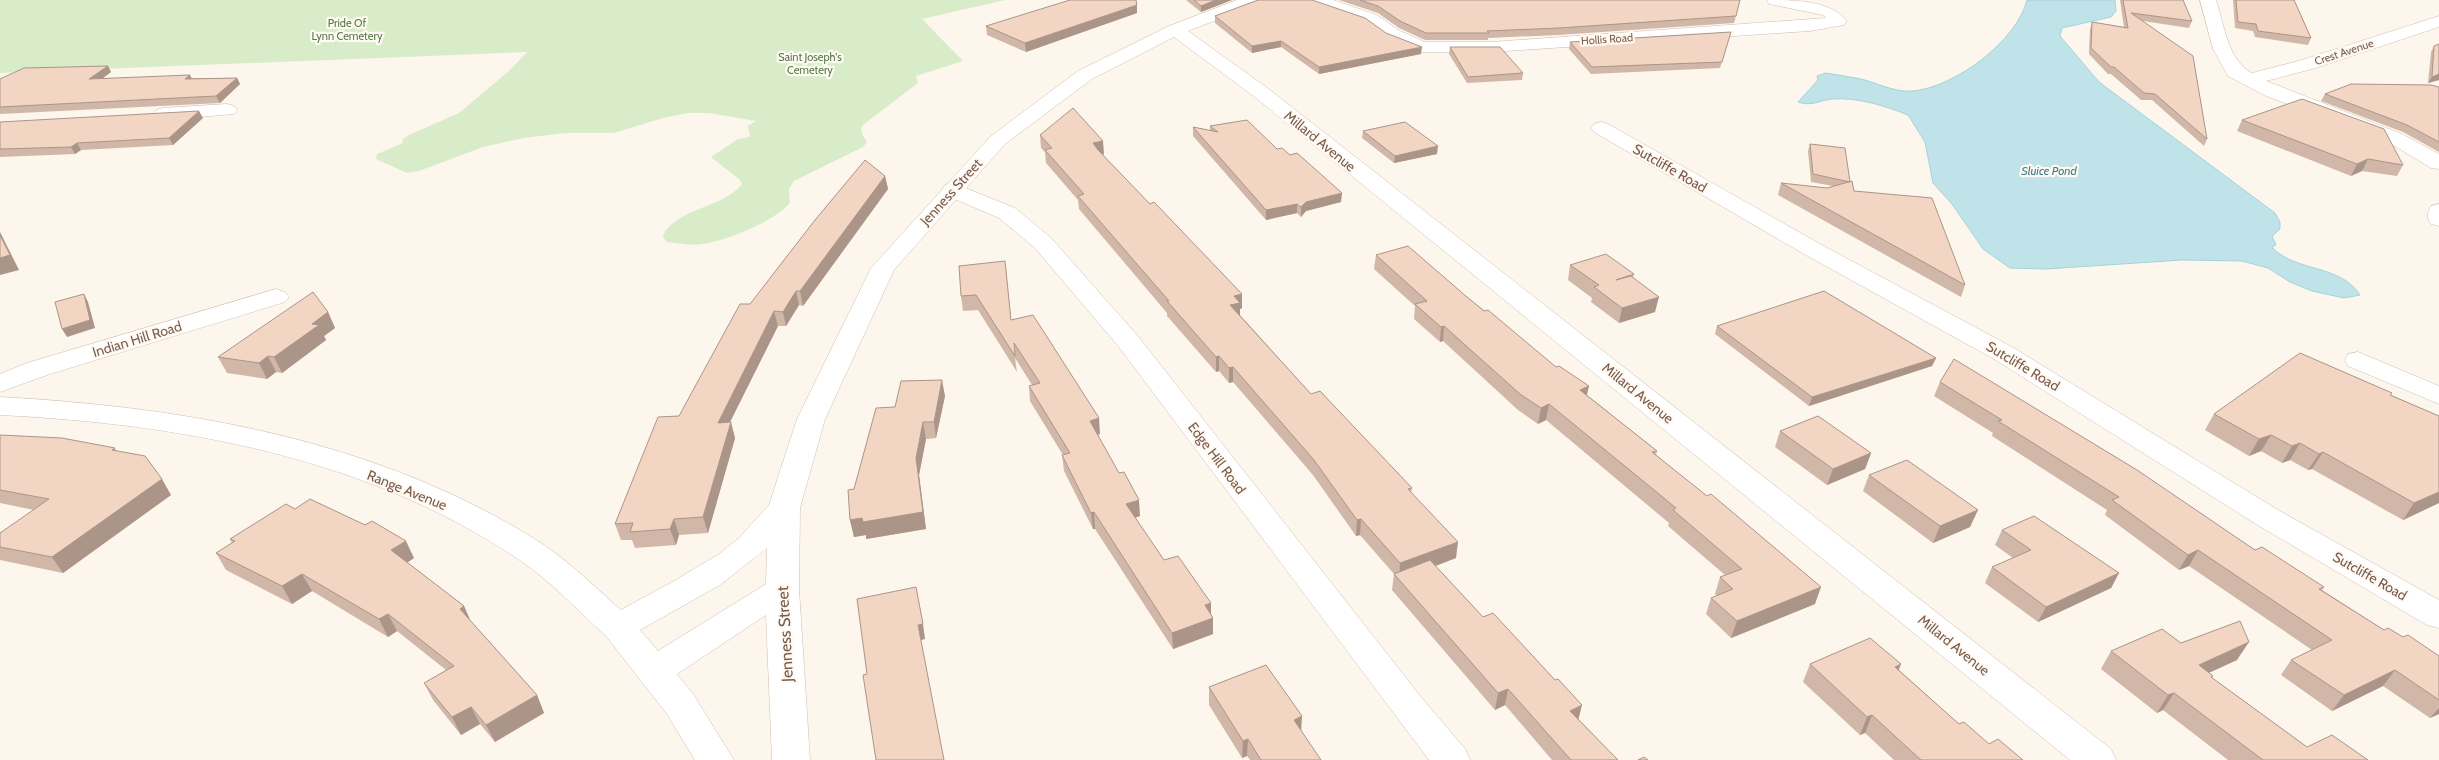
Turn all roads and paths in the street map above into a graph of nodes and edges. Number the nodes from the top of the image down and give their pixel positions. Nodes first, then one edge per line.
1 (1252, 0) edge
2 (1317, 0) edge
3 (1775, 0) edge
4 (2208, 0) edge
5 (2439, 21) edge
6 (1175, 30) junction
7 (2248, 80) junction
8 (227, 110) dead end
9 (141, 115) edge
10 (1600, 128) dead end
11 (2439, 163) edge
12 (953, 190) junction
13 (2439, 211) edge
14 (2439, 219) edge
15 (276, 297) dead end
16 (2358, 360) dead end
17 (0, 384) edge
18 (2439, 396) edge
19 (0, 406) edge
20 (784, 508) junction
21 (782, 589) junction
22 (2439, 616) edge
23 (618, 627) junction
24 (654, 671) junction
25 (715, 760) edge
26 (791, 760) edge
27 (1451, 760) edge
28 (2097, 760) edge

1 - 6 street, Jenness Street
2 - 3 street, Hollis Road
4 - 7 street
5 - 7 street, Crest Avenue
6 - 12 street, Jenness Street
6 - 28 street, Millard Avenue
7 - 11 street
8 - 9 street
10 - 22 street, Sutcliffe Road
12 - 20 street, Jenness Street
12 - 27 street, Edge Hill Road
13 - 14 street
15 - 17 street, Indian Hill Road
16 - 18 street
19 - 23 street, Range Avenue
20 - 21 street, Jenness Street
20 - 23 street, Jenness Street
21 - 24 street
21 - 26 street, Jenness Street
23 - 24 street, Range Avenue
24 - 25 street, Range Avenue

